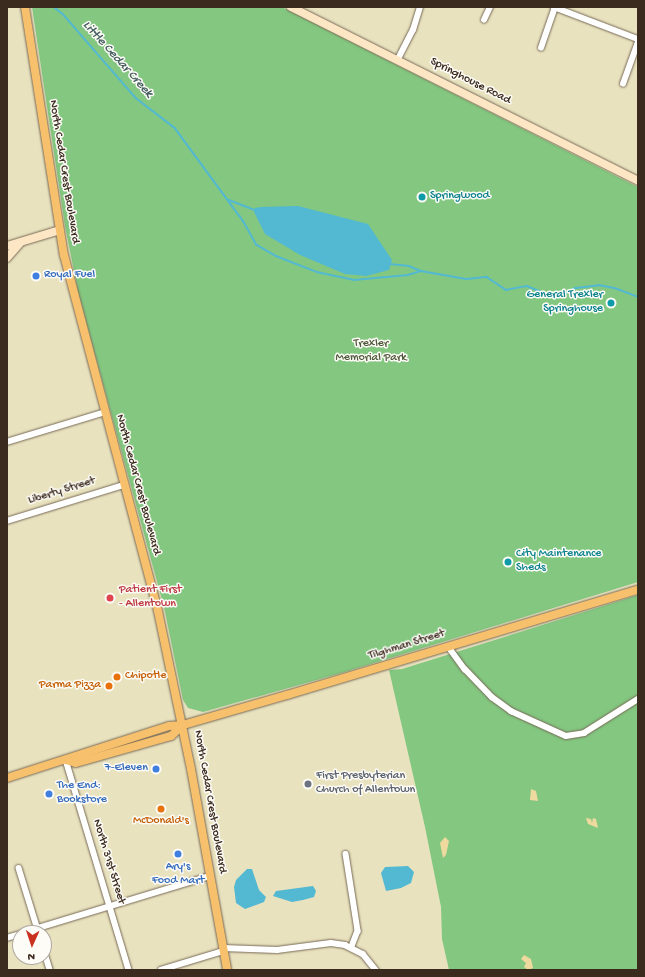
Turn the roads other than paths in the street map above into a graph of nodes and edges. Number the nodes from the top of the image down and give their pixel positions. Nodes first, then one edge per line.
1 (25, 7) edge
2 (291, 7) edge
3 (420, 7) edge
4 (490, 7) edge
5 (555, 7) edge
6 (484, 20) dead end
7 (638, 39) edge
8 (638, 42) edge
9 (541, 48) dead end
10 (398, 59) junction
11 (623, 84) dead end
12 (638, 181) edge
13 (60, 230) junction
14 (22, 241) junction
15 (7, 246) edge
16 (7, 257) edge
17 (104, 412) junction
18 (7, 442) edge
19 (124, 485) junction
20 (7, 521) edge
21 (638, 590) edge
22 (448, 646) junction
23 (638, 699) edge
24 (183, 725) junction
25 (66, 760) junction
26 (7, 778) edge
27 (346, 854) dead end
28 (19, 868) dead end
29 (210, 876) junction
30 (110, 907) junction
31 (36, 925) edge
32 (52, 926) edge
33 (352, 948) junction
34 (223, 949) junction
35 (129, 970) edge
36 (161, 970) edge
37 (227, 970) edge
38 (376, 970) edge

1 - 13 main road, North Cedar Crest Boulevard
2 - 10 street, Springhouse Road
3 - 10 street
4 - 6 street
5 - 7 street
5 - 9 street
8 - 11 street
10 - 12 street, Springhouse Road
13 - 14 street
13 - 17 main road, North Cedar Crest Boulevard
14 - 15 street
14 - 16 street
17 - 18 street
17 - 19 main road, North Cedar Crest Boulevard
19 - 20 street, Liberty Street
19 - 24 main road, North Cedar Crest Boulevard
21 - 22 main road, Tilghman Street
22 - 23 street
22 - 24 main road, Tilghman Street
24 - 25 main road, Tilghman Street
24 - 29 main road, North Cedar Crest Boulevard
25 - 26 main road, Tilghman Street
25 - 30 street, North 31st Street
27 - 33 street
28 - 31 street
29 - 30 street
29 - 34 main road, North Cedar Crest Boulevard
30 - 32 street
30 - 35 street, North 31st Street
33 - 34 street
33 - 38 street
34 - 36 street
34 - 37 main road, North Cedar Crest Boulevard

